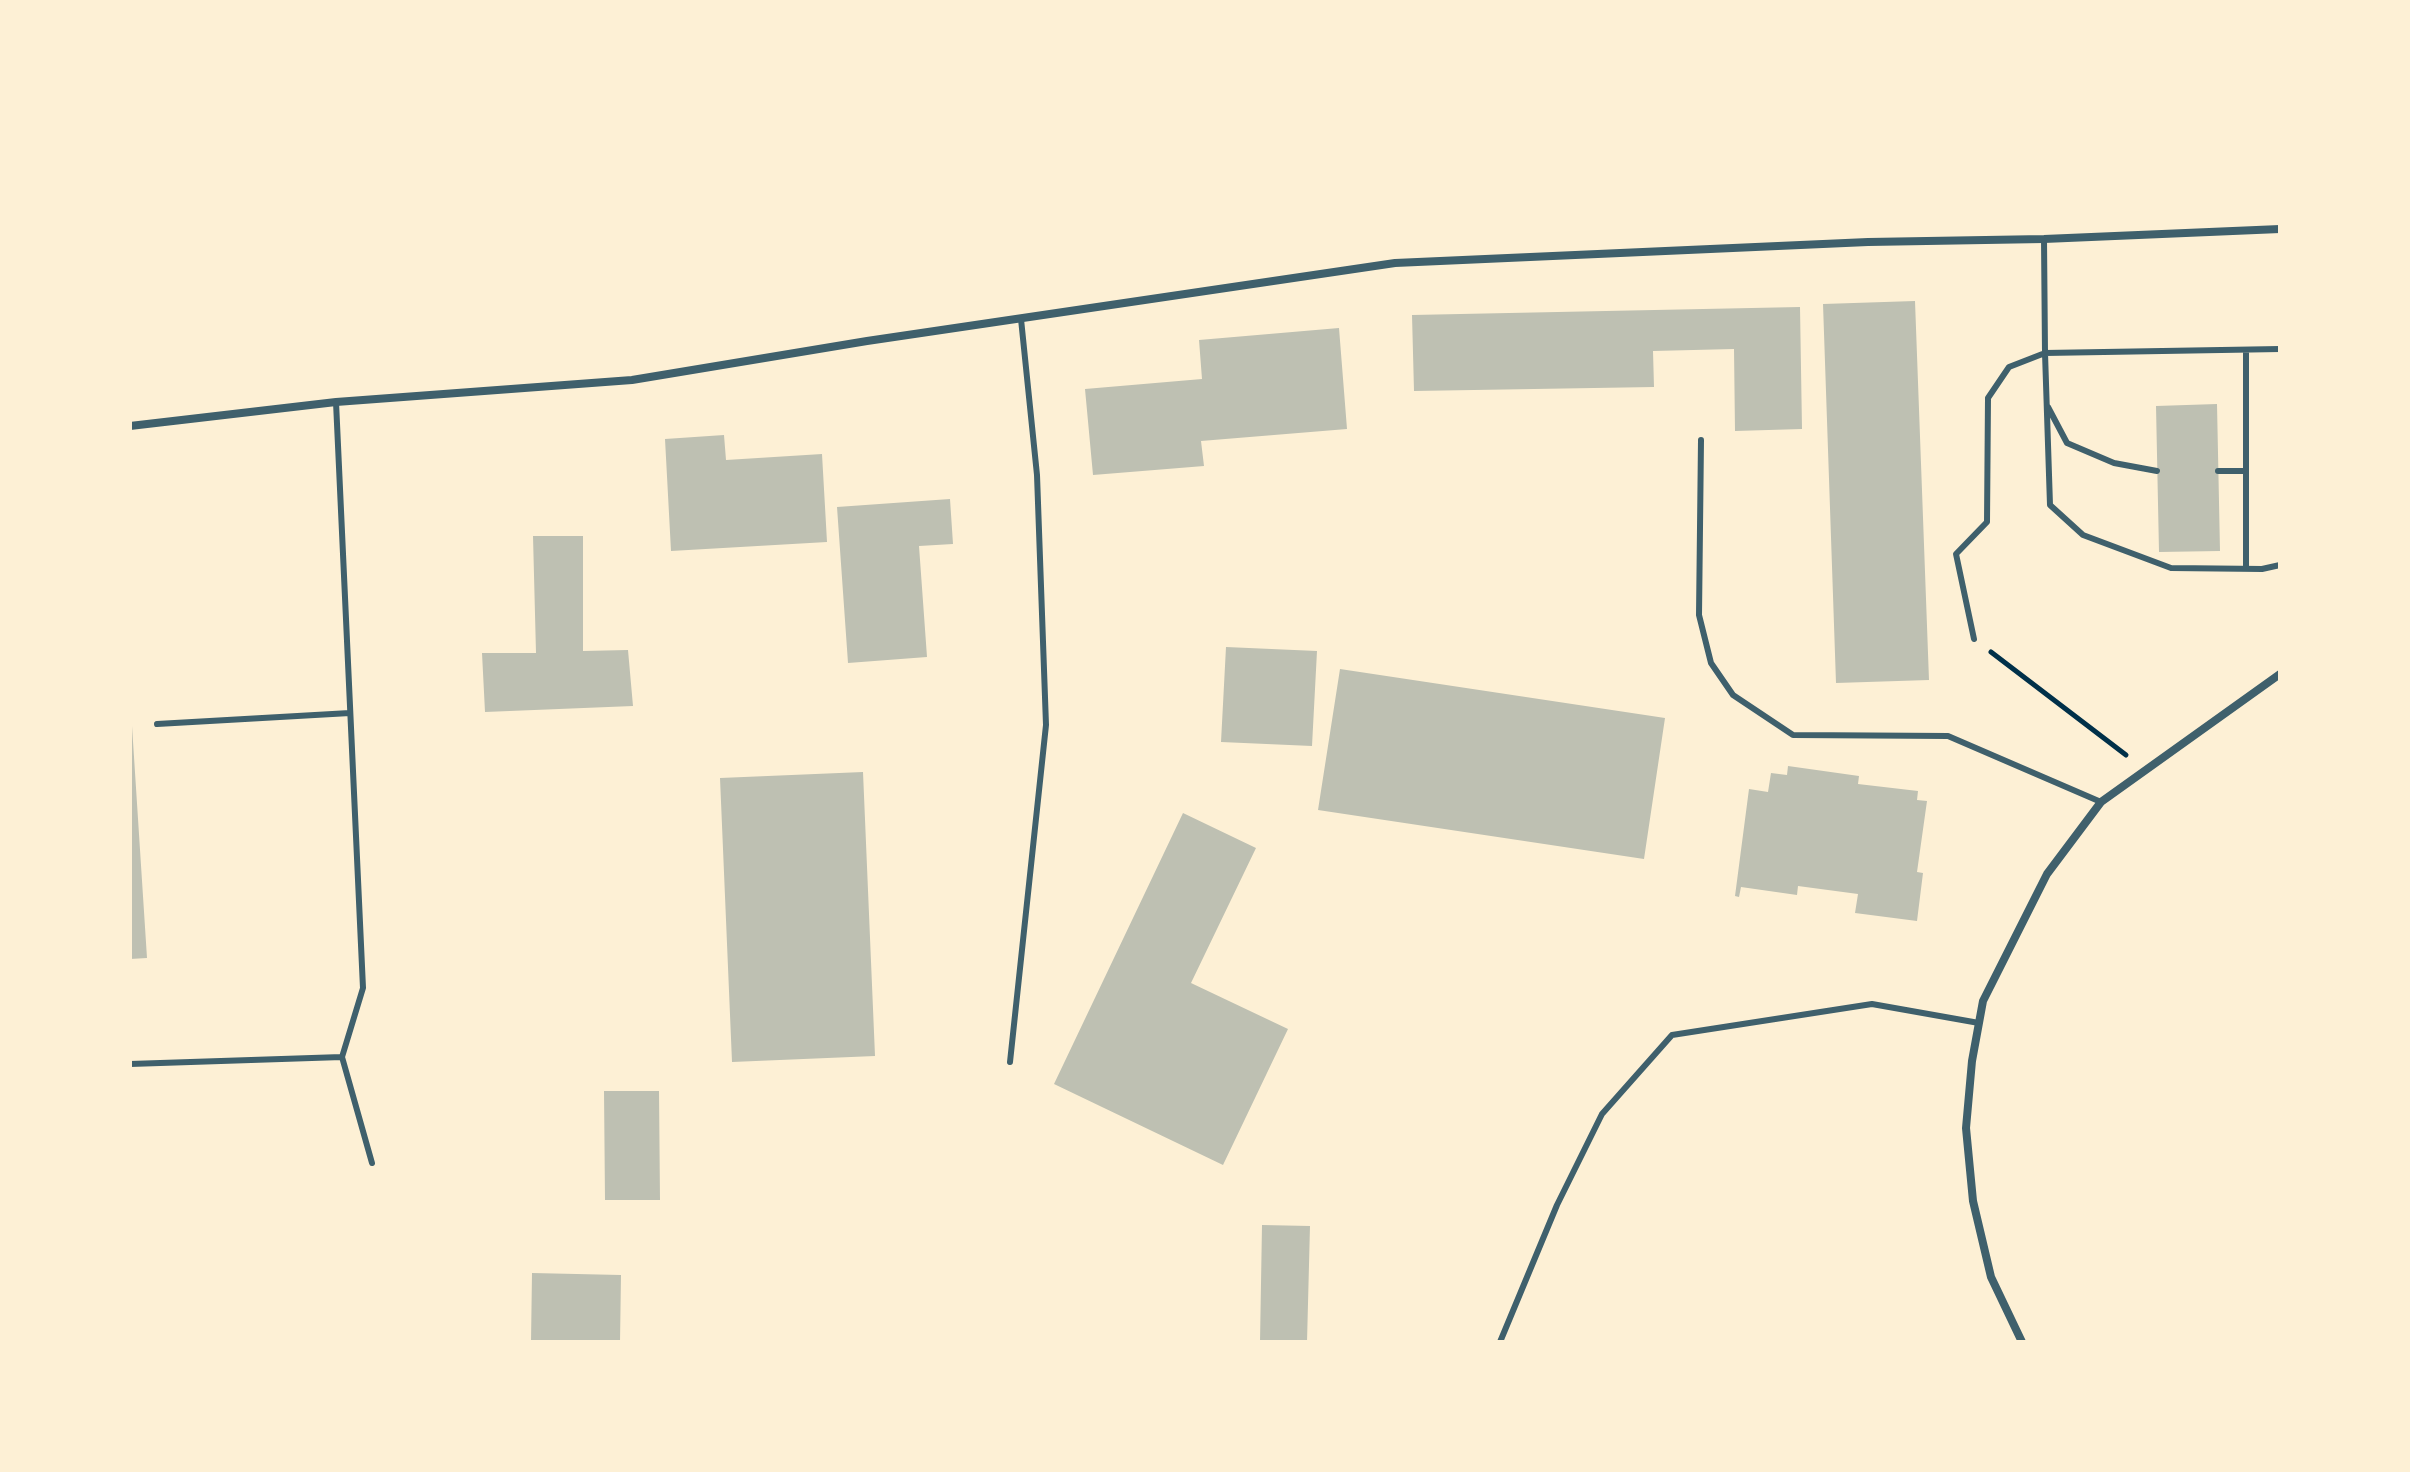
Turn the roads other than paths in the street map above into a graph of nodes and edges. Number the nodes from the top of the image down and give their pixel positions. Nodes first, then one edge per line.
1 (2280, 229) edge
2 (2044, 239) junction
3 (1021, 319) junction
4 (2280, 349) edge
5 (2246, 350) junction
6 (2045, 353) junction
7 (336, 402) junction
8 (2046, 404) junction
9 (130, 426) edge
10 (1701, 440) dead end
11 (2157, 471) dead end
12 (2218, 471) dead end
13 (2246, 471) junction
14 (2280, 565) edge
15 (2246, 569) junction
16 (1974, 639) road end
17 (2280, 674) edge
18 (350, 713) junction
19 (157, 724) dead end
20 (2101, 802) junction
21 (1979, 1023) junction
22 (342, 1057) junction
23 (1010, 1062) dead end
24 (130, 1064) edge
25 (372, 1163) dead end
26 (1500, 1342) edge
27 (2022, 1342) edge

1 - 2 street
2 - 3 street
2 - 6 lane
3 - 7 street
3 - 23 lane
4 - 5 lane
5 - 6 lane
5 - 13 lane
6 - 8 lane
6 - 16 lane
7 - 9 street
7 - 18 lane
8 - 11 lane
8 - 15 lane
10 - 20 lane
12 - 13 lane
13 - 15 lane
14 - 15 lane
17 - 20 street
18 - 19 lane
18 - 22 lane
20 - 21 street
21 - 26 lane
21 - 27 street
22 - 24 lane
22 - 25 lane

